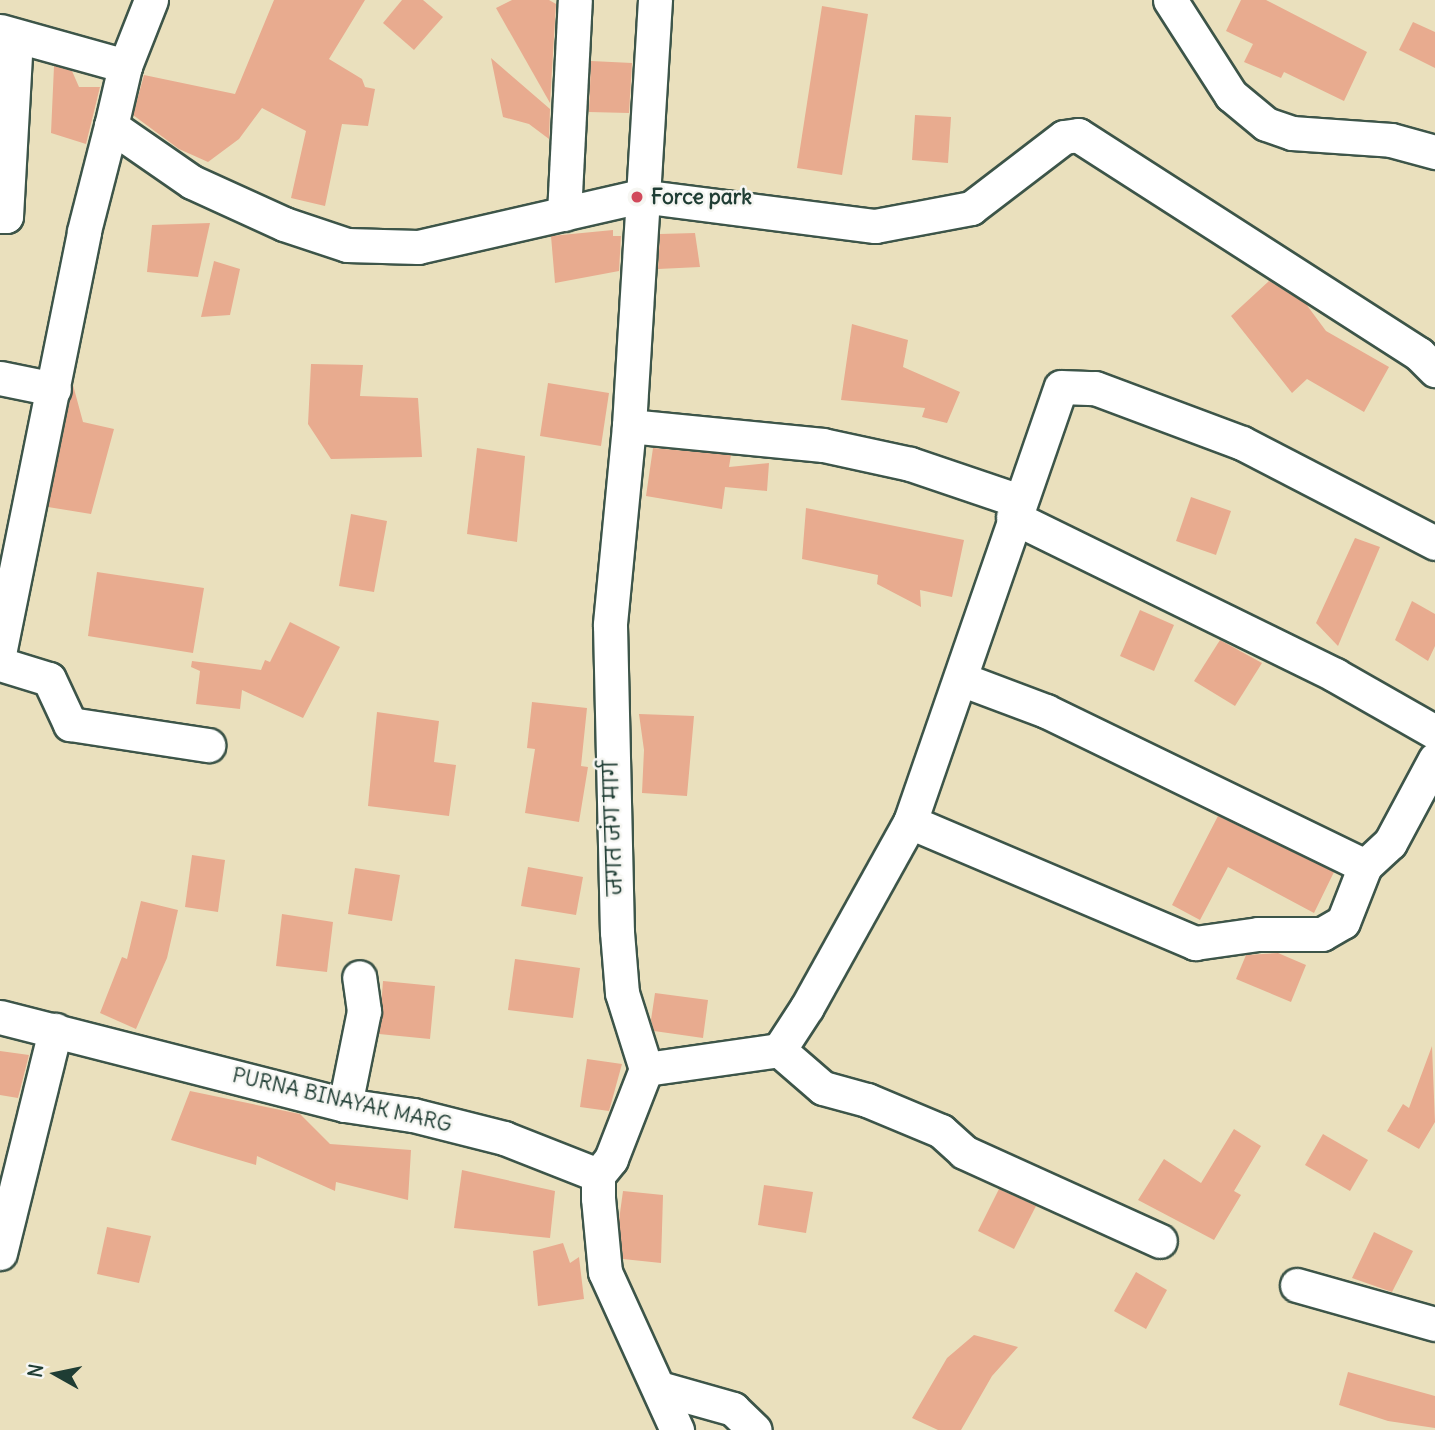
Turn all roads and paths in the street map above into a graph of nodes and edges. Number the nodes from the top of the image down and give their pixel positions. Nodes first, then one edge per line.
1 (151, 0) edge
2 (575, 0) edge
3 (654, 0) edge
4 (1170, 0) edge
5 (8, 34) edge
6 (125, 66) junction
7 (111, 127) junction
8 (1435, 152) edge
9 (640, 196) junction
10 (564, 214) junction
11 (0, 216) edge
12 (1435, 370) edge
13 (0, 378) edge
14 (54, 389) junction
15 (629, 426) junction
16 (1016, 509) junction
17 (1435, 543) edge
18 (0, 649) edge
19 (0, 664) edge
20 (961, 679) junction
21 (1435, 732) edge
22 (208, 745) dead end
23 (1435, 758) edge
24 (910, 822) junction
25 (1365, 866) junction
26 (359, 977) dead end
27 (0, 1017) edge
28 (55, 1030) junction
29 (779, 1050) junction
30 (646, 1069) junction
31 (345, 1105) junction
32 (598, 1175) junction
33 (1160, 1241) dead end
34 (0, 1253) edge
35 (1297, 1285) dead end
36 (1435, 1324) edge
37 (659, 1388) junction
38 (677, 1430) edge
39 (755, 1430) edge

1 - 6 street
2 - 10 street
3 - 9 street, जगत जंग मार्ग
4 - 8 street
5 - 6 street
5 - 11 street
6 - 7 street
7 - 10 street
7 - 14 street
9 - 10 street
9 - 12 street
9 - 15 street, जगत जंग मार्ग
13 - 14 street
14 - 18 street
15 - 16 street
15 - 30 street, जगत जंग मार्ग
16 - 17 street
16 - 20 street
16 - 21 street
19 - 22 street
20 - 24 street
20 - 25 street
23 - 25 street
24 - 25 street
24 - 29 street
26 - 31 street
27 - 28 street, PURNA BINAYAK MARG
28 - 31 street, PURNA BINAYAK MARG
28 - 34 street
29 - 30 street
29 - 33 street
30 - 32 street
31 - 32 street, PURNA BINAYAK MARG
32 - 37 street
35 - 36 street
37 - 38 street
37 - 39 street

